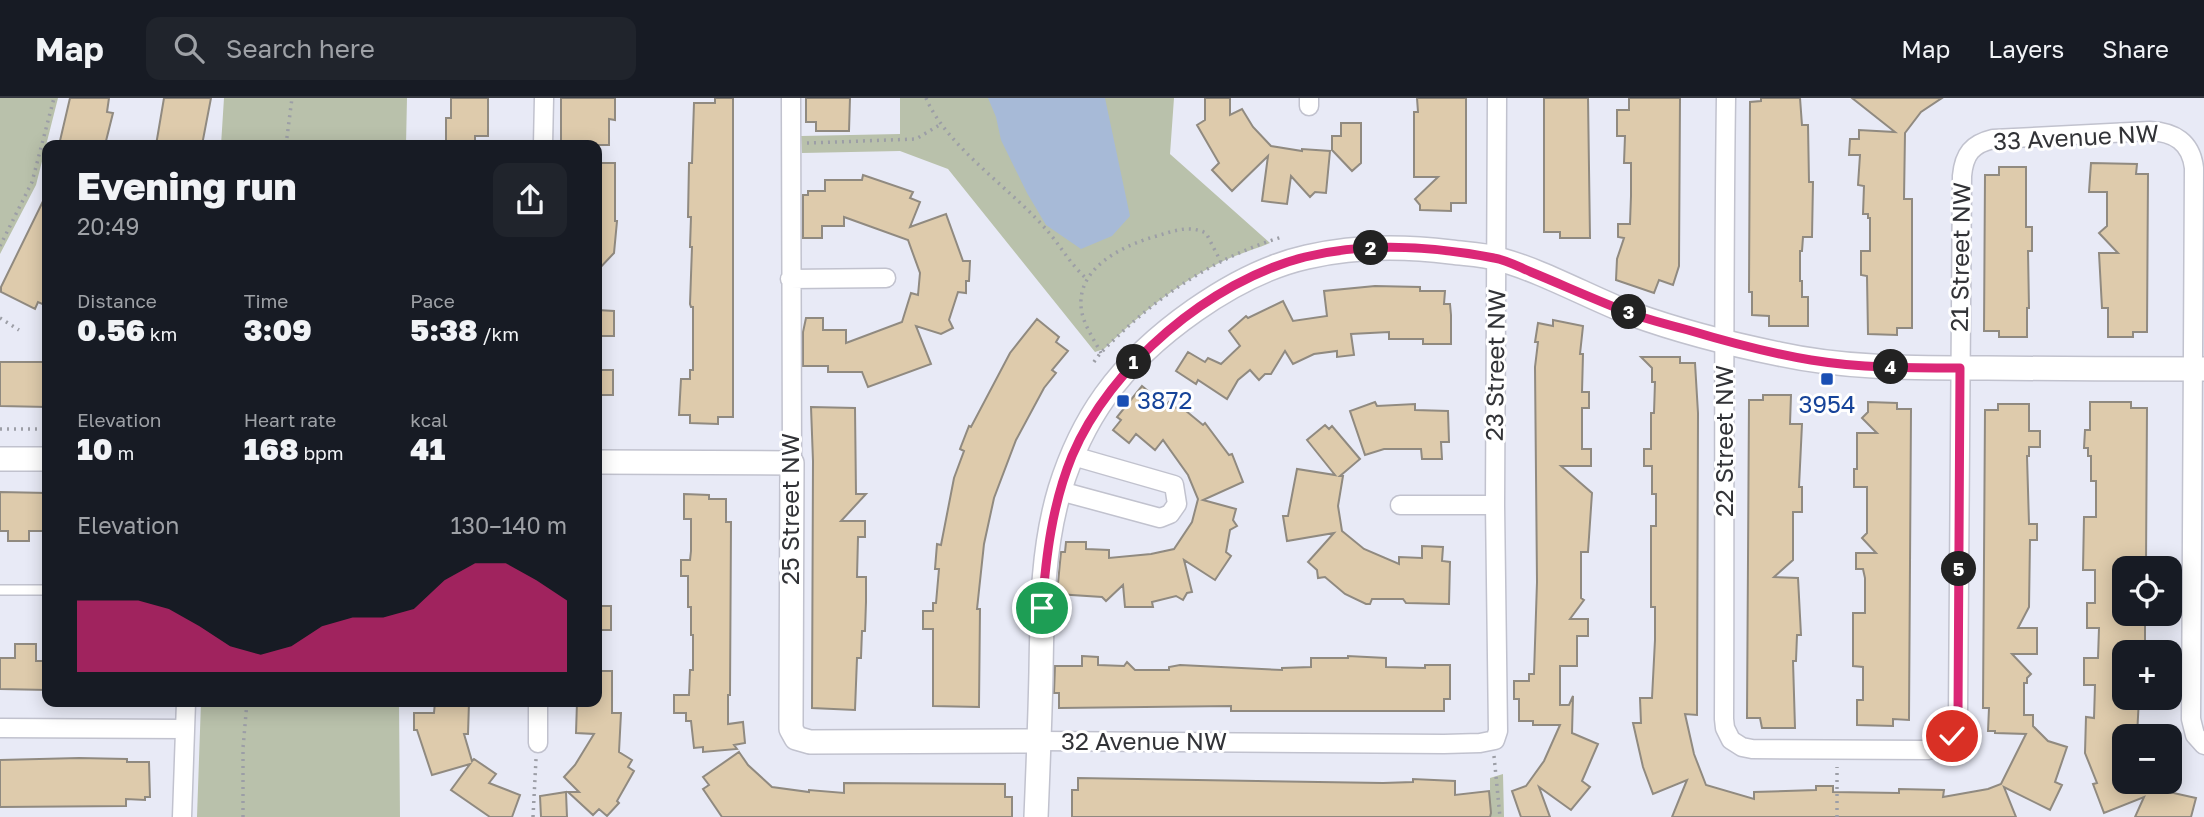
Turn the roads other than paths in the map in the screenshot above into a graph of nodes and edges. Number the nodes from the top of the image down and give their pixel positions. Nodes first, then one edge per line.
1 (544, 98) edge
2 (791, 98) edge
3 (1497, 98) edge
4 (1726, 98) edge
5 (543, 140) edge
6 (1969, 150) joint
7 (1497, 258) junction
8 (886, 278) dead end
9 (790, 279) junction
10 (1724, 341) junction
11 (1960, 368) junction
12 (2199, 369) edge
13 (1073, 456) junction
14 (0, 458) edge
15 (42, 459) edge
16 (602, 462) edge
17 (792, 463) junction
18 (1060, 491) junction
19 (1400, 505) dead end
20 (1495, 505) junction
21 (0, 590) edge
22 (42, 590) edge
23 (186, 707) edge
24 (538, 707) edge
25 (0, 728) edge
26 (185, 729) junction
27 (796, 738) joint
28 (1040, 741) junction
29 (1493, 741) joint
30 (538, 743) road end
31 (2202, 744) edge
32 (1837, 750) joint
33 (182, 817) edge
34 (1036, 817) edge

1 - 5 street
2 - 9 street, 25 Street NW
3 - 7 street, 23 Street NW
4 - 10 street, 22 Street NW
6 - 11 street, 21 Street NW
6 - 12 street, 33 Avenue NW
7 - 10 street
7 - 13 street
7 - 20 street, 23 Street NW
8 - 9 street
9 - 17 street, 25 Street NW
10 - 11 street
10 - 32 street, 22 Street NW
11 - 12 street
11 - 32 street, 21 Street NW
12 - 31 street
13 - 18 street
13 - 18 street
14 - 15 street
16 - 17 street
17 - 27 street, 25 Street NW
18 - 28 street
19 - 20 street
20 - 29 street, 23 Street NW
21 - 22 lane
23 - 26 street
24 - 30 street
25 - 26 street
26 - 33 street
27 - 28 street, 32 Avenue NW
28 - 29 street, 32 Avenue NW
28 - 34 street

